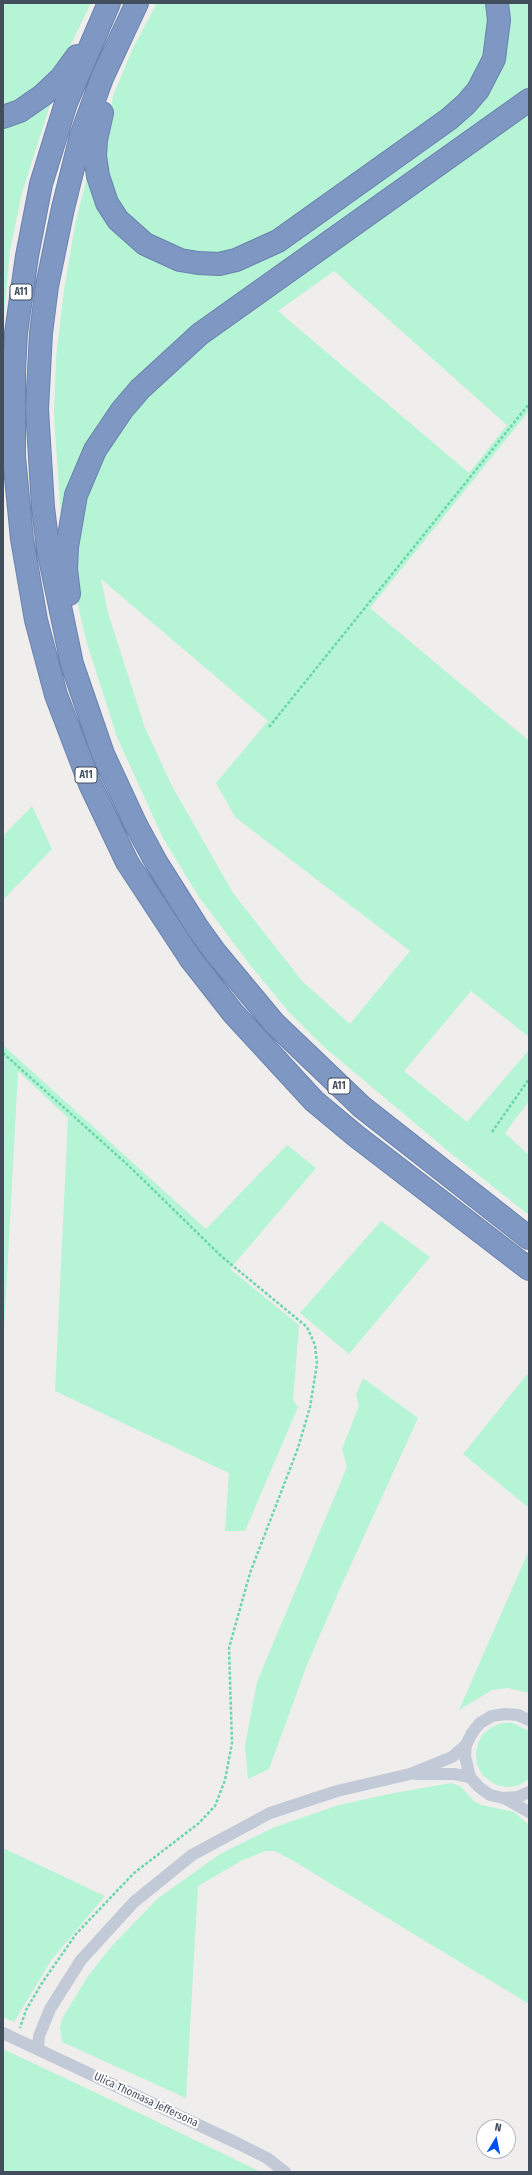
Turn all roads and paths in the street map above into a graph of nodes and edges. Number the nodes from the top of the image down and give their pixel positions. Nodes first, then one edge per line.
1 (137, 3) edge
2 (497, 3) edge
3 (105, 12) edge
4 (123, 32) junction
5 (529, 100) edge
6 (3, 117) edge
7 (529, 404) edge
8 (3, 470) edge
9 (27, 573) junction
10 (89, 716) junction
11 (269, 727) dead end
12 (3, 1053) edge
13 (529, 1078) edge
14 (492, 1132) dead end
15 (529, 1238) edge
16 (529, 1269) edge
17 (529, 1720) edge
18 (466, 1745) junction
19 (410, 1774) junction
20 (470, 1777) junction
21 (529, 1792) edge
22 (503, 1798) junction
23 (215, 1806) dead end
24 (529, 1812) edge
25 (3, 2033) edge
26 (38, 2050) junction
27 (285, 2172) edge

1 - 4 highway, A11
2 - 4 highway
3 - 6 highway
3 - 9 highway, A11
4 - 10 highway, A11
5 - 10 highway
7 - 11 path
8 - 9 highway
9 - 16 highway, A11
10 - 15 highway, A11
12 - 23 path
13 - 14 path
17 - 18 street
18 - 19 street
18 - 20 street
19 - 20 street
19 - 26 street
20 - 22 street
21 - 22 street
22 - 24 street
25 - 26 street, Ulica Thomasa Jeffersona
26 - 27 street, Ulica Thomasa Jeffersona

